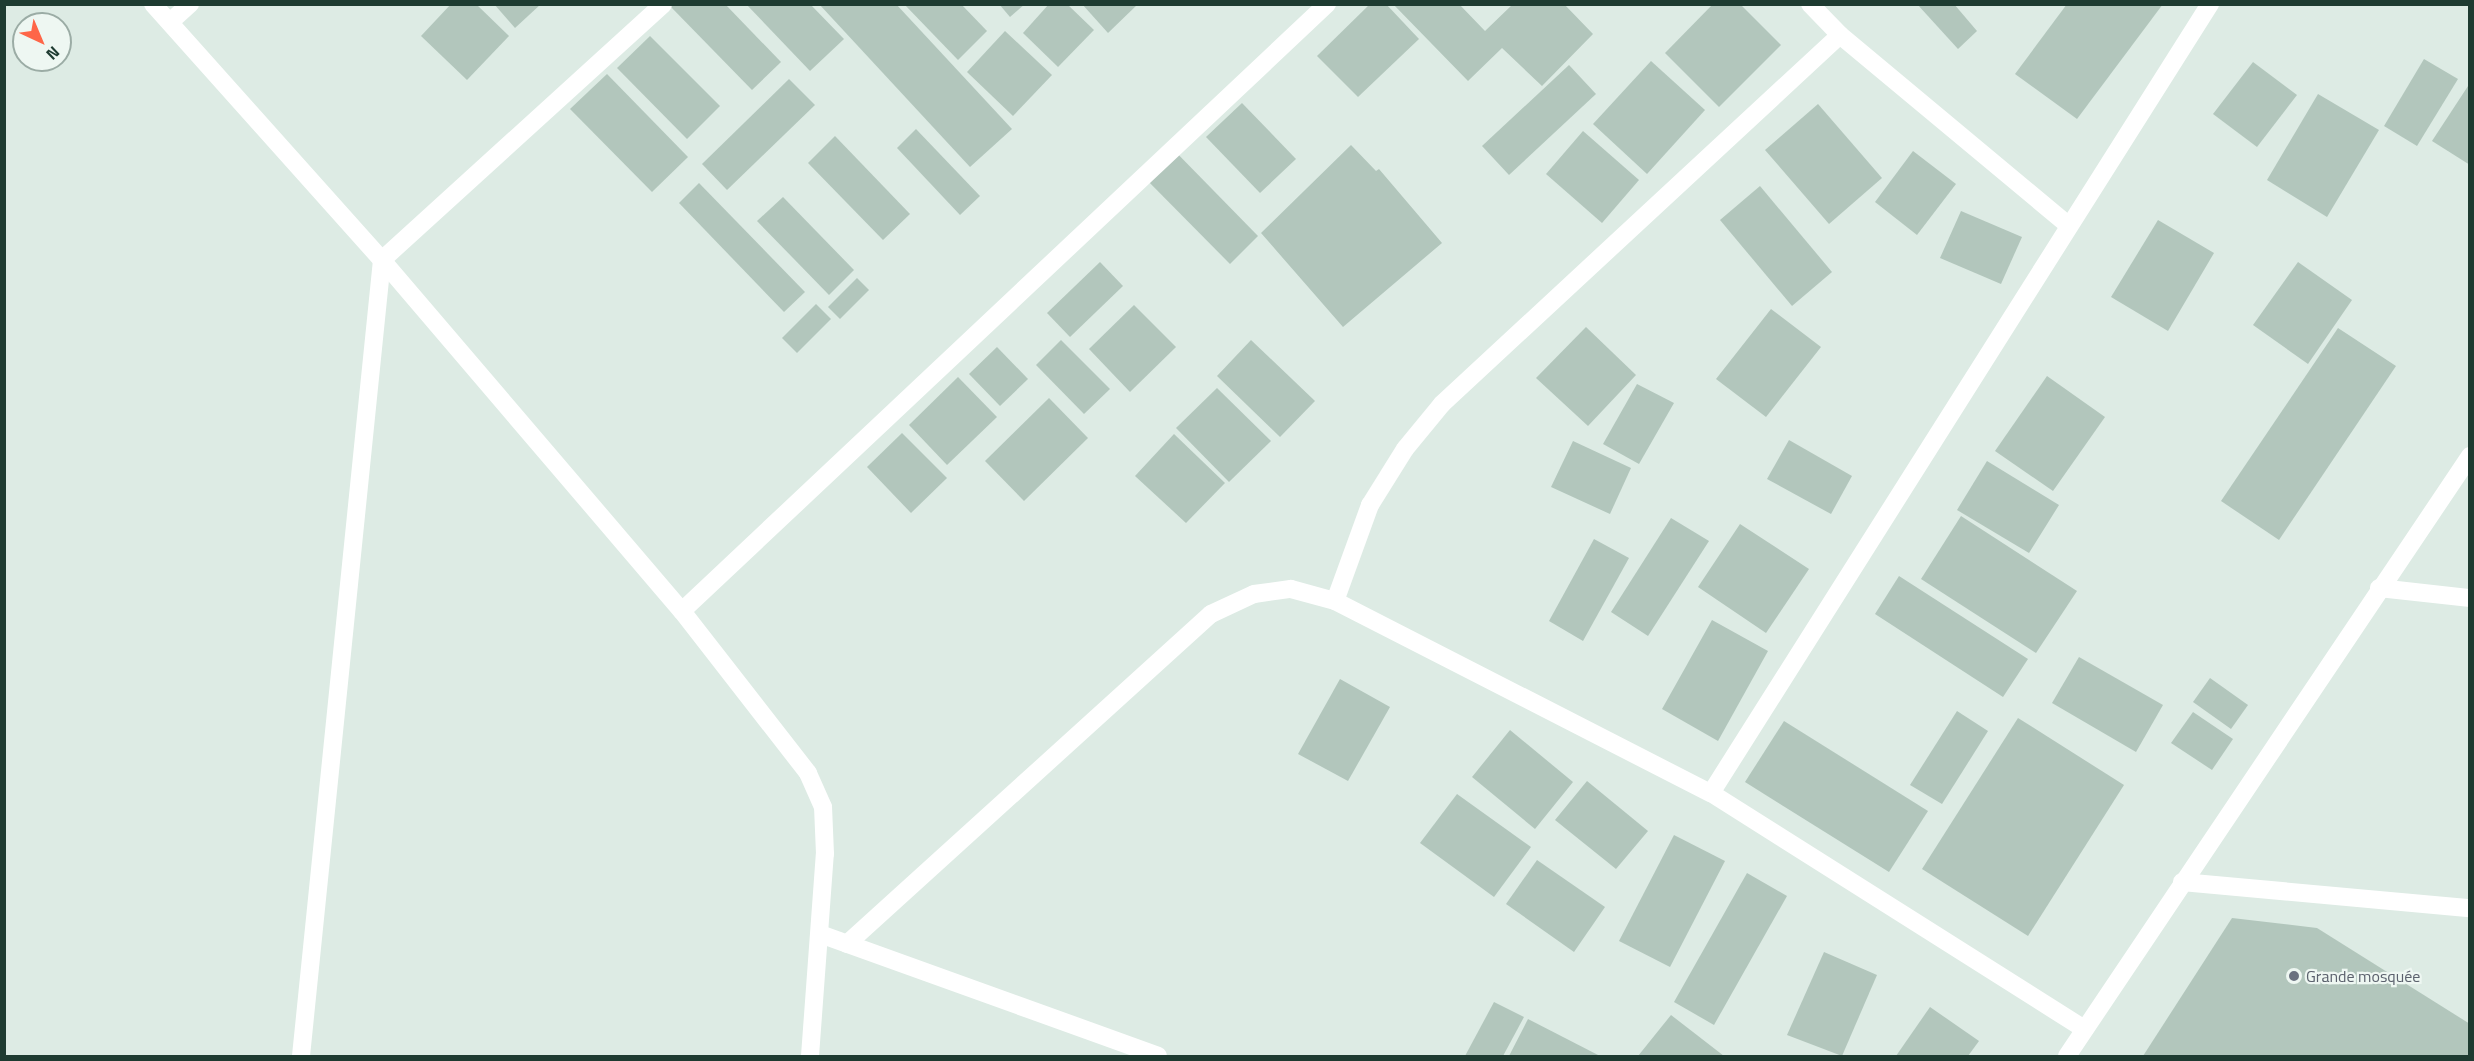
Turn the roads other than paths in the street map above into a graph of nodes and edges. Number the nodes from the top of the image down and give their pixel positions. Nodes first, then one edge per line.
1 (153, 4) edge
2 (190, 4) edge
3 (663, 4) edge
4 (1327, 4) edge
5 (1810, 4) edge
6 (2210, 4) edge
7 (170, 22) junction
8 (1840, 34) junction
9 (2068, 225) junction
10 (382, 260) junction
11 (2469, 456) edge
12 (2379, 588) junction
13 (2469, 598) edge
14 (1335, 601) junction
15 (682, 611) junction
16 (1711, 793) junction
17 (2182, 882) junction
18 (2469, 908) edge
19 (820, 934) junction
20 (847, 944) junction
21 (2085, 1029) junction
22 (301, 1056) edge
23 (810, 1056) edge
24 (1158, 1056) edge
25 (2067, 1056) edge

1 - 7 street
2 - 7 street
3 - 10 street
4 - 15 street
5 - 8 street
6 - 9 street
7 - 10 street
8 - 9 street
8 - 14 street
9 - 16 street
10 - 15 street
10 - 22 street
11 - 12 street
12 - 13 street
12 - 17 street
14 - 16 street
14 - 20 street
15 - 19 street
16 - 21 street
17 - 18 street
17 - 21 street
19 - 20 street
19 - 23 street
20 - 24 street
21 - 25 street

